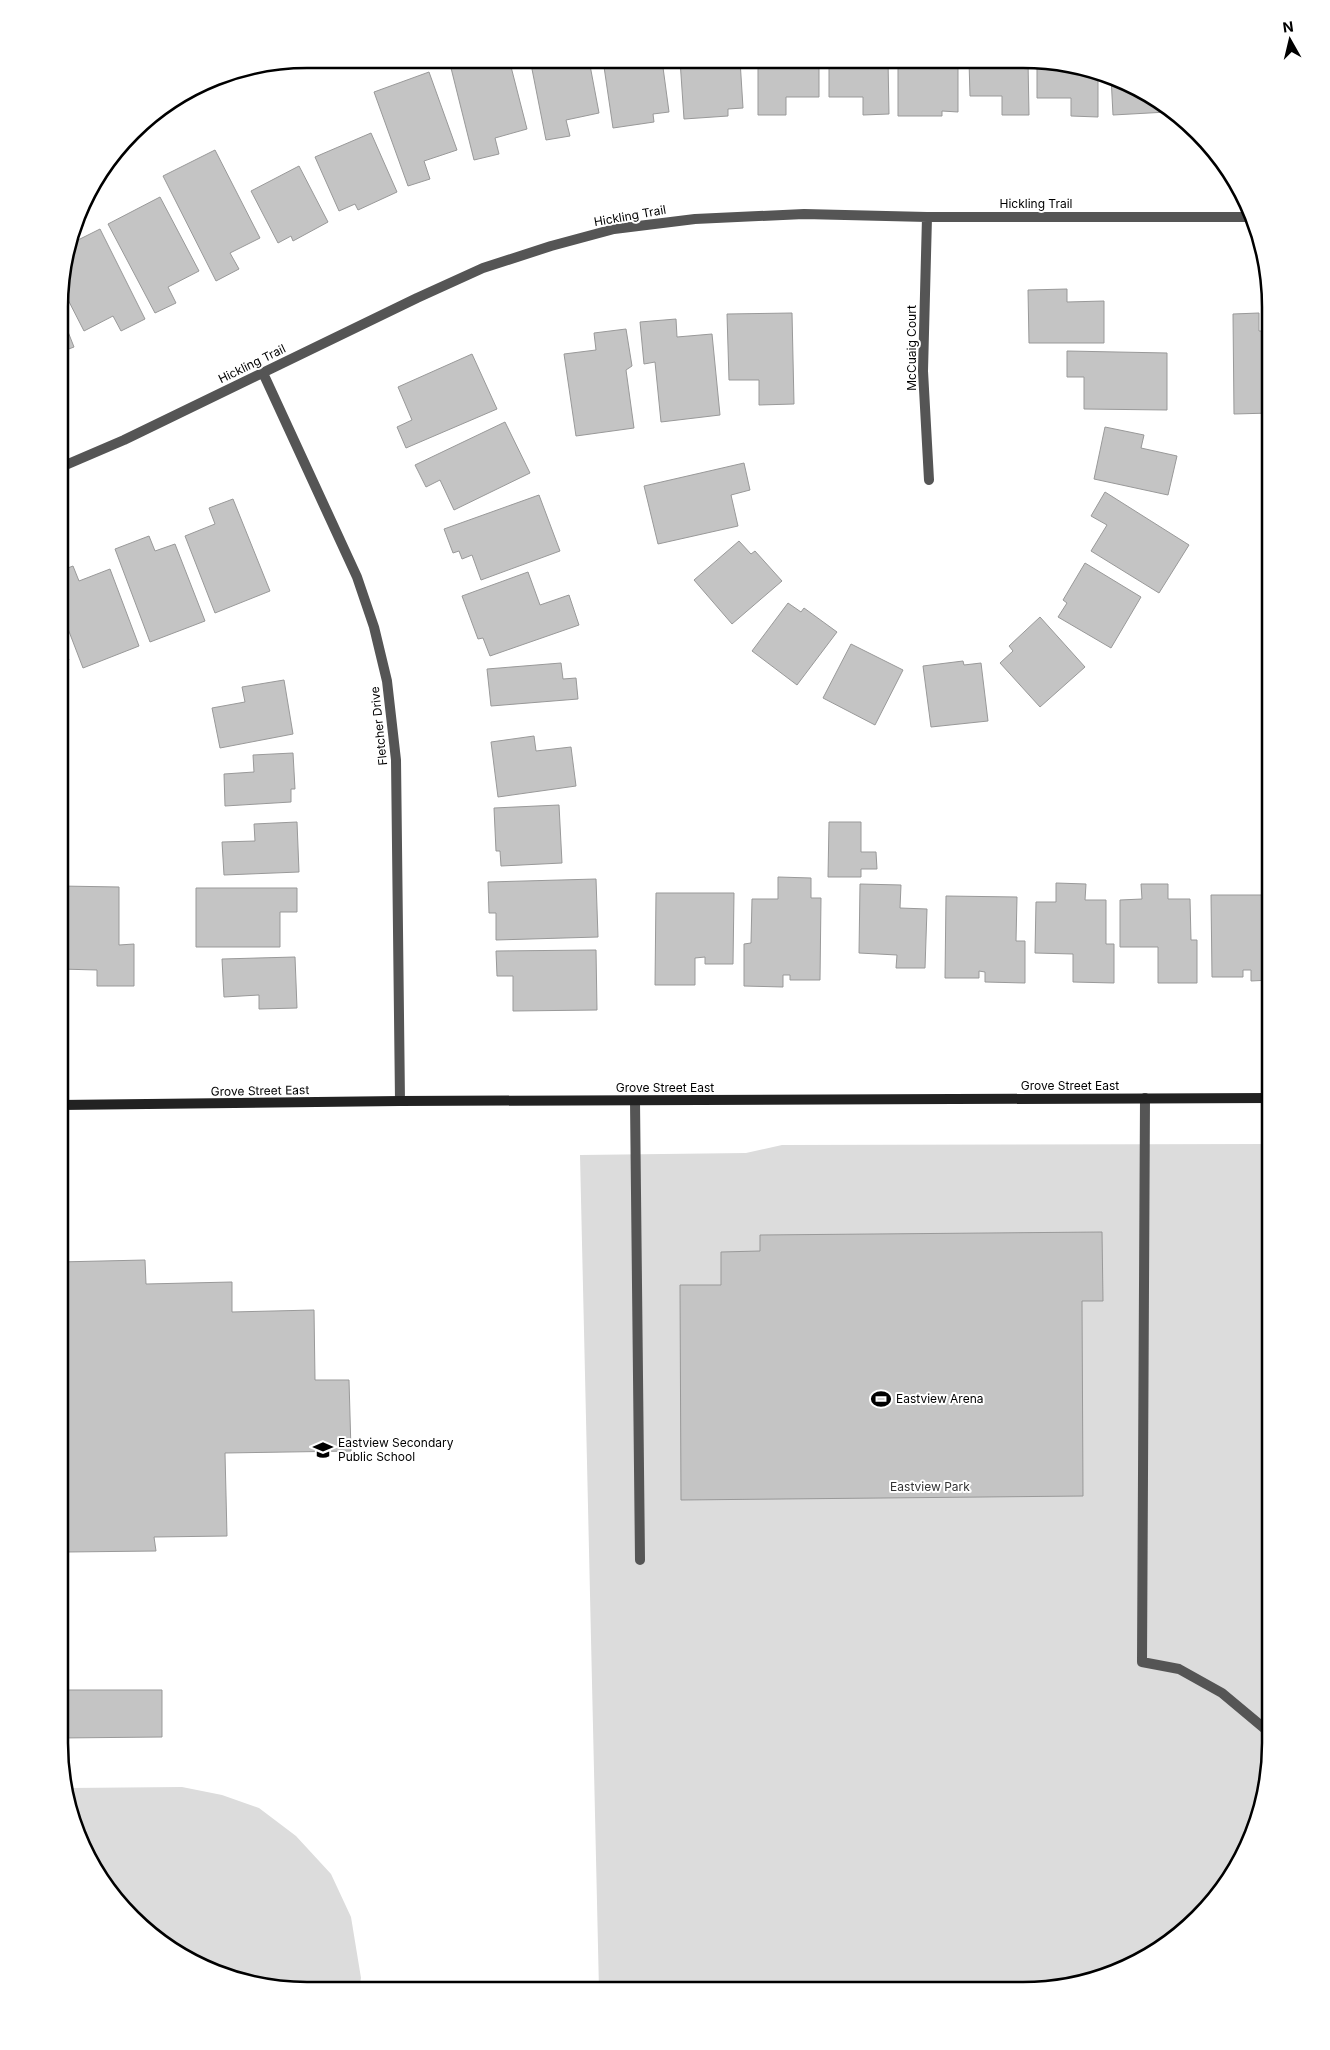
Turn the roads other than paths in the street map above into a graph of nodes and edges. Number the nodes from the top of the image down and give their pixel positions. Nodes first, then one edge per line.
1 (927, 216) junction
2 (1244, 216) edge
3 (263, 373) junction
4 (68, 463) edge
5 (929, 480) dead end
6 (1145, 1098) junction
7 (1262, 1098) edge
8 (636, 1101) junction
9 (400, 1102) junction
10 (68, 1105) edge
11 (640, 1560) dead end
12 (1262, 1726) edge

1 - 2 street, Hickling Trail
1 - 3 street, Hickling Trail
1 - 5 street, McCuaig Court
3 - 4 street, Hickling Trail
3 - 9 street, Fletcher Drive
6 - 7 street, Grove Street East
6 - 8 street, Grove Street East
6 - 12 street
8 - 9 street, Grove Street East
8 - 11 street
9 - 10 street, Grove Street East

